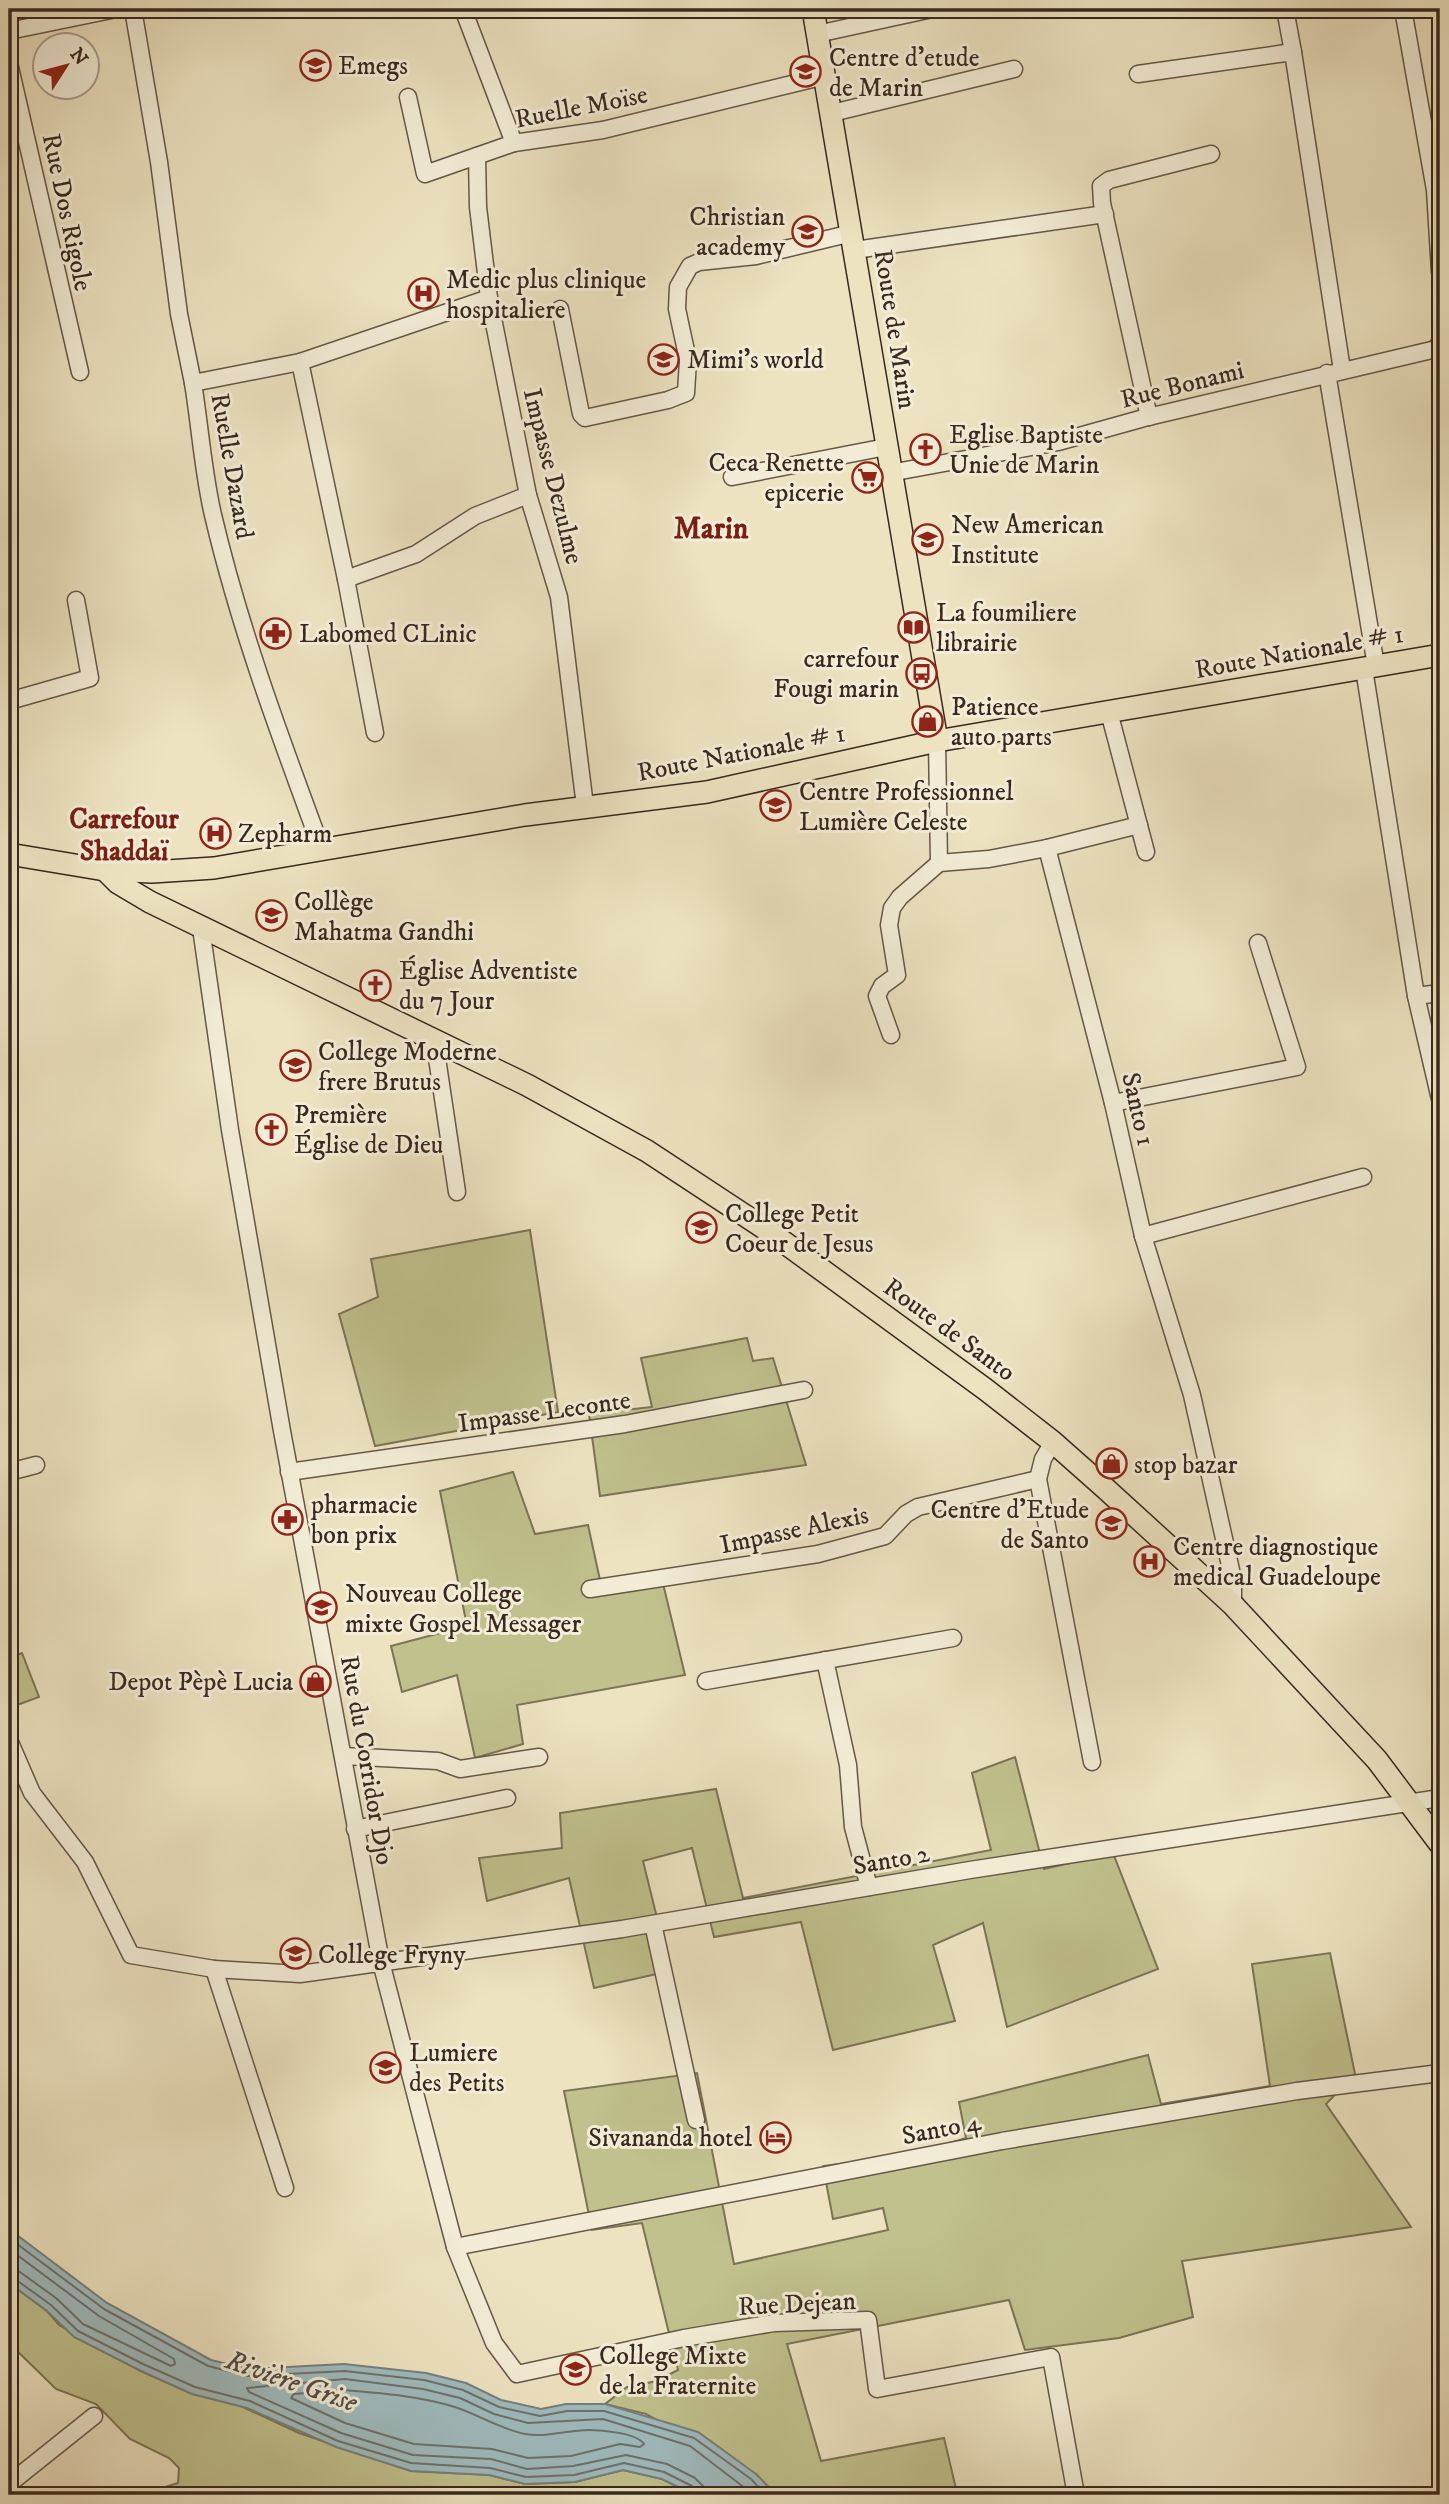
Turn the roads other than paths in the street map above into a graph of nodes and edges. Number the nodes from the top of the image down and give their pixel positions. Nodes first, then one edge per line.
1 (116, 9) edge
2 (133, 9) edge
3 (463, 9) edge
4 (813, 9) edge
5 (932, 9) edge
6 (1285, 9) edge
7 (1403, 9) edge
8 (9, 31) edge
9 (817, 34) junction
10 (1293, 52) junction
11 (9, 63) edge
12 (1014, 69) dead end
13 (1138, 74) dead end
14 (825, 76) junction
15 (408, 97) dead end
16 (832, 113) junction
17 (514, 143) junction
18 (1211, 155) dead end
19 (477, 156) junction
20 (1438, 190) edge
21 (1105, 214) junction
22 (853, 242) junction
23 (1440, 272) edge
24 (489, 298) junction
25 (559, 309) dead end
26 (1440, 342) edge
27 (300, 362) junction
28 (80, 372) dead end
29 (1334, 372) junction
30 (193, 383) junction
31 (1149, 417) junction
32 (886, 447) junction
33 (890, 472) junction
34 (732, 477) dead end
35 (528, 495) junction
36 (346, 579) junction
37 (76, 600) dead end
38 (1440, 655) edge
39 (1370, 668) junction
40 (9, 701) edge
41 (1109, 712) junction
42 (374, 733) dead end
43 (937, 741) junction
44 (585, 806) junction
45 (1139, 825) junction
46 (1047, 848) junction
47 (322, 850) junction
48 (1146, 852) dead end
49 (13, 858) edge
50 (939, 863) junction
51 (105, 870) junction
52 (201, 928) junction
53 (1258, 943) dead end
54 (1440, 993) edge
55 (1416, 996) junction
56 (891, 1035) dead end
57 (434, 1038) junction
58 (1440, 1098) edge
59 (1114, 1102) junction
60 (1363, 1177) dead end
61 (457, 1192) dead end
62 (1143, 1236) junction
63 (804, 1390) dead end
64 (1053, 1442) junction
65 (36, 1465) dead end
66 (9, 1472) edge
67 (289, 1472) junction
68 (1038, 1479) junction
69 (590, 1589) dead end
70 (1233, 1605) junction
71 (953, 1638) dead end
72 (825, 1660) junction
73 (706, 1681) dead end
74 (9, 1740) edge
75 (343, 1756) junction
76 (539, 1757) dead end
77 (1092, 1762) dead end
78 (507, 1798) dead end
79 (1440, 1798) edge
80 (1409, 1803) junction
81 (355, 1829) junction
82 (1440, 1844) edge
83 (869, 1887) junction
84 (653, 1924) junction
85 (382, 1962) junction
86 (214, 1969) junction
87 (1440, 2073) edge
88 (696, 2120) dead end
89 (285, 2188) dead end
90 (454, 2247) junction
91 (517, 2374) joint
92 (94, 2417) dead end
93 (9, 2484) edge
94 (1076, 2495) edge

1 - 8 street
2 - 30 street
3 - 17 street
4 - 9 main road, Route de Marin
5 - 9 street
6 - 10 street
7 - 20 street
9 - 14 main road, Route de Marin
10 - 13 street
10 - 29 street
11 - 28 street, Rue Dos Rigole
12 - 16 street
14 - 16 main road, Route de Marin
14 - 17 street, Ruelle Moïse
15 - 19 street, Ruelle Moïse
16 - 22 main road, Route de Marin
17 - 19 street, Ruelle Moïse
18 - 21 street
19 - 24 street, Impasse Dezulme
20 - 23 street
21 - 22 street
21 - 31 street
22 - 25 street
22 - 32 main road, Route de Marin
24 - 27 street, Ruelle Dazard
24 - 35 street, Impasse Dezulme
26 - 29 street, Rue Bonami
27 - 30 street, Ruelle Dazard
27 - 36 street
29 - 31 street, Rue Bonami
29 - 39 street
30 - 47 street, Ruelle Dazard
31 - 33 street, Rue Bonami
32 - 33 main road, Route de Marin
32 - 34 street
33 - 43 main road, Route de Marin
35 - 36 street
35 - 44 street, Impasse Dezulme
36 - 42 street
37 - 40 street
38 - 39 main road, Route Nationale # 1
39 - 41 main road, Route Nationale # 1
39 - 55 street
41 - 43 main road, Route Nationale # 1
41 - 45 street
43 - 44 main road, Route Nationale # 1
43 - 50 street
44 - 47 main road, Route Nationale # 1
45 - 46 street
45 - 48 street
46 - 50 street
46 - 59 street, Santo 1
47 - 51 main road, Route Nationale # 1
49 - 51 main road, Route Nationale # 1
50 - 56 street
51 - 52 main road, Route de Santo
52 - 57 main road, Route de Santo
52 - 67 street, Rue du Corridor Djo
53 - 59 street
54 - 55 street
55 - 58 street
57 - 61 street
57 - 64 main road, Route de Santo
59 - 62 street, Santo 1
60 - 62 street
62 - 70 street, Santo 1
63 - 67 street, Impasse Leconte
64 - 68 street
64 - 70 main road, Route de Santo
65 - 66 street
67 - 75 street, Rue du Corridor Djo
68 - 69 street, Impasse Alexis
68 - 77 street
70 - 80 main road, Route de Santo
71 - 72 street
72 - 73 street
72 - 83 street
74 - 86 street, Santo 2
75 - 76 street
75 - 81 street, Rue du Corridor Djo
78 - 81 street
79 - 80 street, Santo 2
80 - 82 main road, Route de Santo
80 - 83 street, Santo 2
81 - 85 street, Rue du Corridor Djo
83 - 84 street, Santo 2
84 - 85 street, Santo 2
84 - 88 street
85 - 86 street, Santo 2
85 - 90 street, Rue du Corridor Djo
86 - 89 street
87 - 90 street, Santo 4
90 - 91 street, Rue du Corridor Djo
91 - 94 street, Rue Dejean
92 - 93 street

